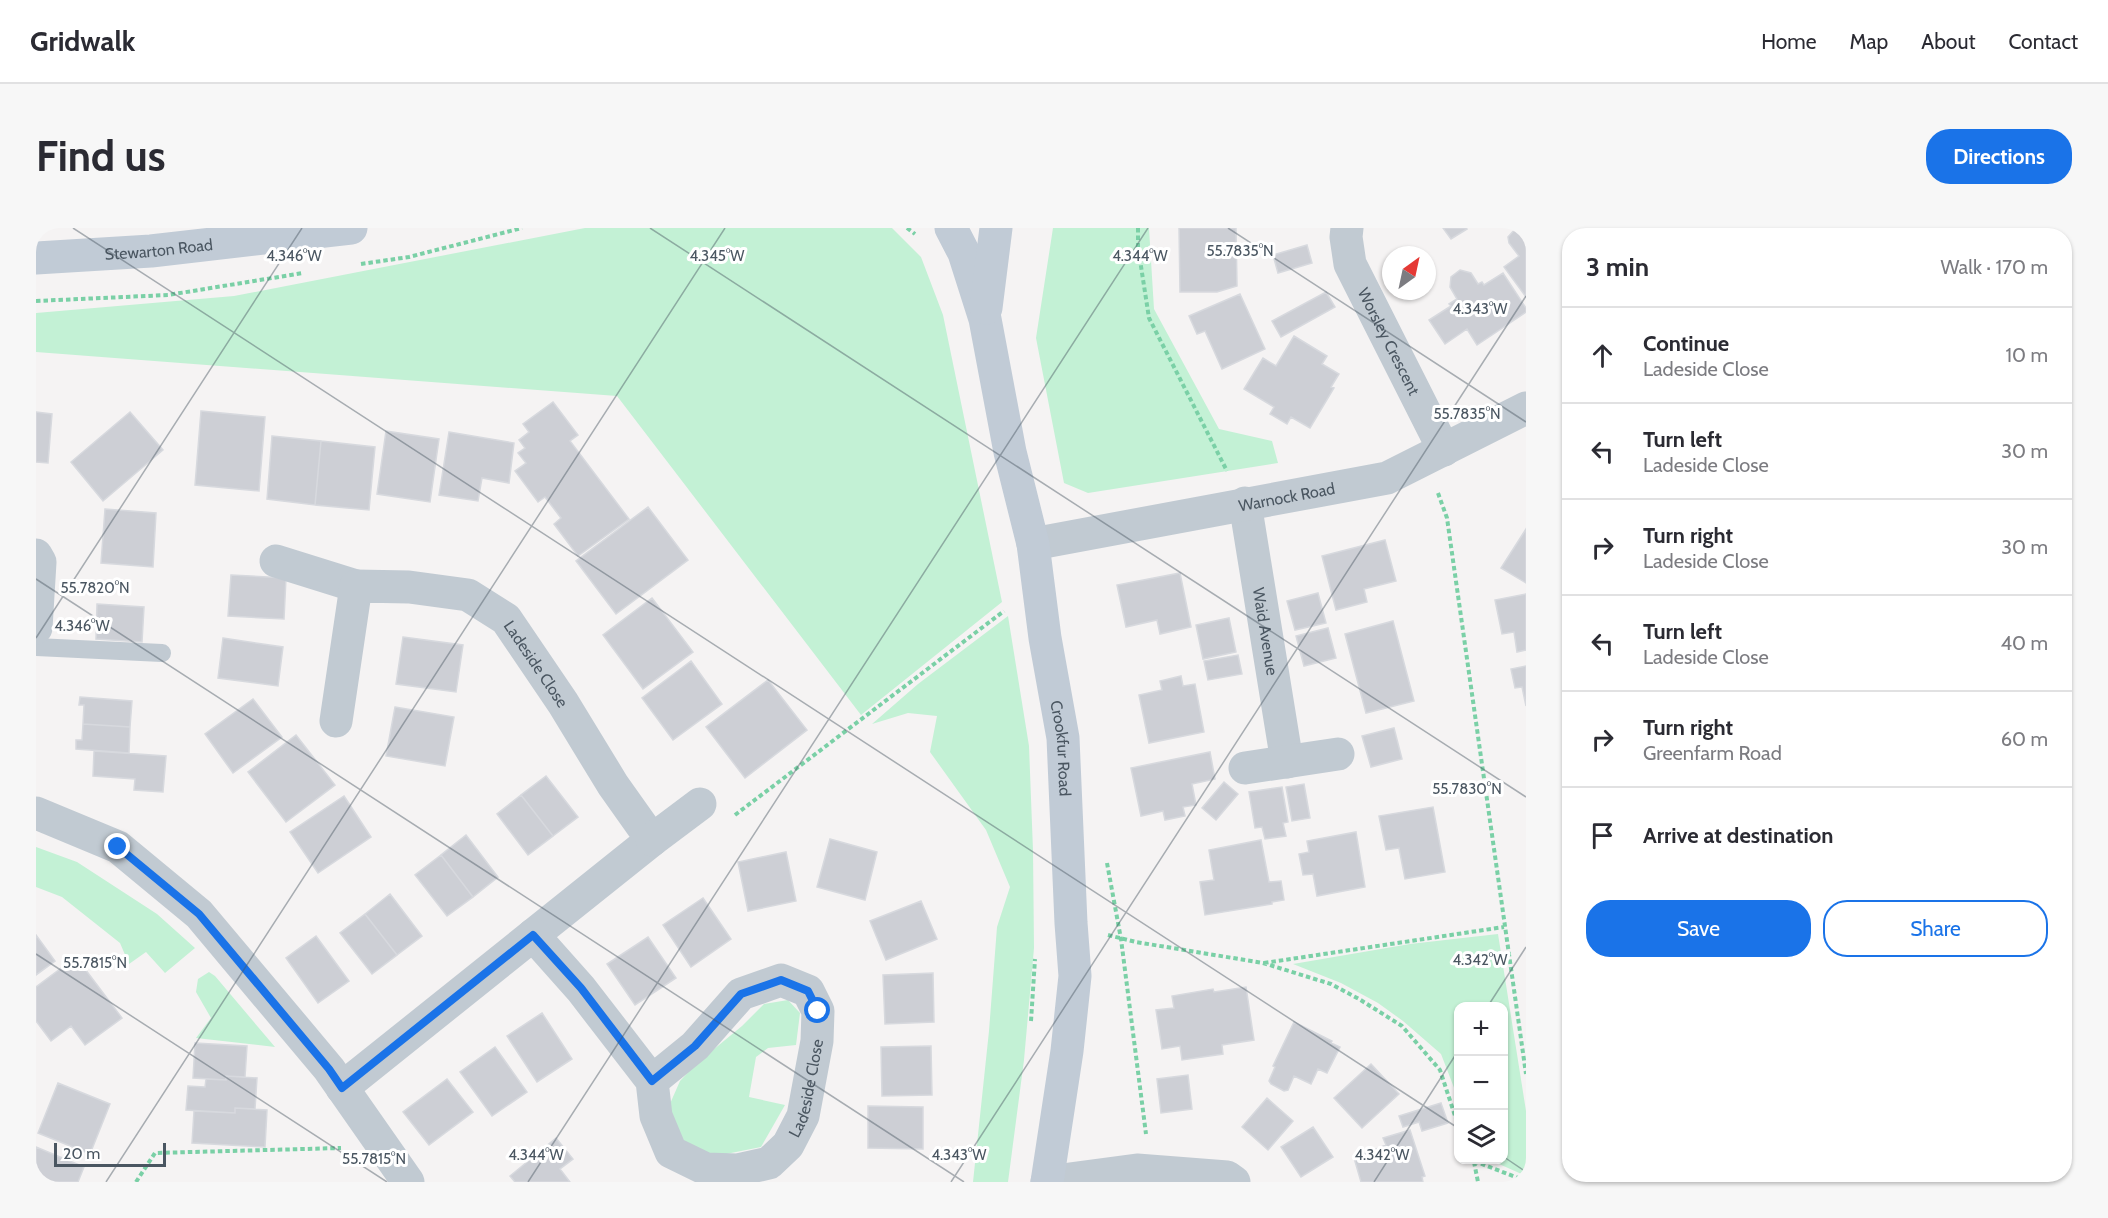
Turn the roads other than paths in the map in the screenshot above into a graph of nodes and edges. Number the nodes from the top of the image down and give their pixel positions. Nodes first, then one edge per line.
1 (351, 228) edge
2 (951, 228) edge
3 (996, 228) edge
4 (1347, 228) edge
5 (244, 235) edge
6 (36, 258) edge
7 (985, 319) junction
8 (1526, 408) edge
9 (1434, 454) junction
10 (1245, 503) junction
11 (1033, 544) junction
12 (36, 555) edge
13 (276, 561) dead end
14 (356, 586) junction
15 (36, 628) edge
16 (36, 647) edge
17 (162, 653) dead end
18 (336, 721) dead end
19 (1338, 754) dead end
20 (1287, 762) junction
21 (1245, 768) dead end
22 (700, 804) road end
23 (36, 813) edge
24 (652, 840) junction
25 (533, 935) junction
26 (652, 1081) junction
27 (342, 1088) junction
28 (408, 1182) edge
29 (1047, 1182) edge
30 (1234, 1182) edge

1 - 5 street, Stewarton Road
2 - 7 street, Crookfur Road
3 - 7 street, Crookfur Road
4 - 9 street, Worsley Crescent
5 - 6 street, Stewarton Road
7 - 11 street, Crookfur Road
8 - 9 street, Warnock Road
9 - 10 street, Warnock Road
10 - 11 street, Warnock Road
10 - 20 street, Waid Avenue
11 - 29 street, Crookfur Road
12 - 15 street
13 - 14 street, Ladeside Close
14 - 18 street
14 - 24 street, Ladeside Close
16 - 17 lane
19 - 20 street
20 - 21 street
22 - 24 street
23 - 27 street
24 - 25 street
25 - 26 street
25 - 27 street
26 - 26 street, Ladeside Close
27 - 28 street
29 - 30 street

